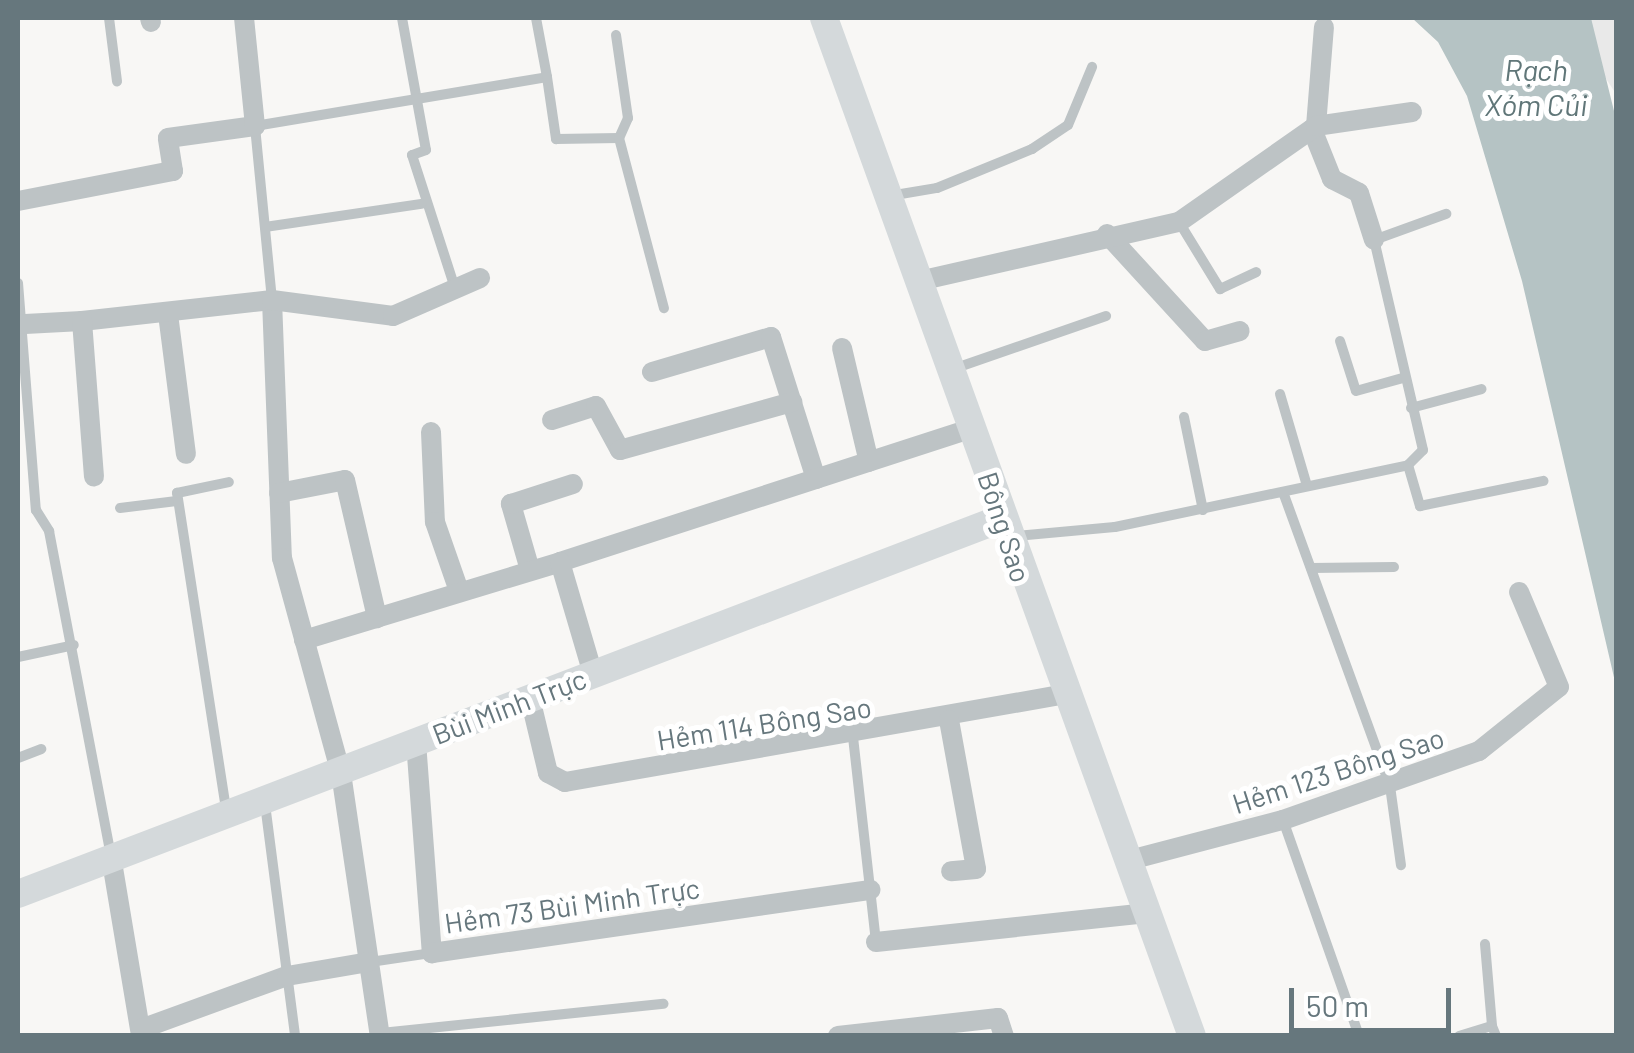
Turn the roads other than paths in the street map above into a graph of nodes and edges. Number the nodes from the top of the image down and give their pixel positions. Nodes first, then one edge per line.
1 (110, 18) edge
2 (244, 18) edge
3 (402, 18) edge
4 (536, 18) edge
5 (824, 18) edge
6 (1324, 27) dead end
7 (616, 35) dead end
8 (1092, 67) dead end
9 (547, 77) junction
10 (117, 80) dead end
11 (417, 96) junction
12 (1412, 112) dead end
13 (255, 126) junction
14 (1314, 128) junction
15 (619, 138) junction
16 (888, 196) junction
17 (18, 201) edge
18 (422, 204) junction
19 (1446, 214) dead end
20 (1178, 222) junction
21 (265, 228) junction
22 (1107, 234) junction
23 (1374, 240) junction
24 (1256, 272) dead end
25 (480, 278) dead end
26 (919, 281) junction
27 (18, 285) edge
28 (454, 288) junction
29 (272, 300) junction
30 (664, 308) dead end
31 (168, 314) junction
32 (1106, 316) dead end
33 (82, 321) junction
34 (25, 324) junction
35 (1240, 331) dead end
36 (1340, 340) dead end
37 (842, 348) dead end
38 (952, 370) junction
39 (652, 372) dead end
40 (1403, 378) junction
41 (1482, 389) dead end
42 (1280, 394) dead end
43 (792, 402) junction
44 (1411, 408) junction
45 (1184, 417) dead end
46 (552, 420) dead end
47 (973, 428) junction
48 (431, 432) dead end
49 (186, 454) dead end
50 (869, 462) junction
51 (1408, 465) junction
52 (32, 476) junction
53 (18, 477) edge
54 (94, 477) dead end
55 (816, 480) junction
56 (1543, 481) dead end
57 (230, 482) dead end
58 (573, 484) dead end
59 (1306, 486) junction
60 (1283, 492) junction
61 (280, 493) junction
62 (177, 501) junction
63 (120, 508) dead end
64 (1202, 510) junction
65 (1003, 528) junction
66 (560, 562) junction
67 (1394, 567) dead end
68 (1310, 568) junction
69 (530, 570) junction
70 (458, 588) junction
71 (1518, 592) dead end
72 (378, 618) junction
73 (304, 640) junction
74 (74, 645) junction
75 (18, 657) edge
76 (593, 674) junction
77 (1066, 694) junction
78 (530, 698) junction
79 (949, 720) junction
80 (853, 737) junction
81 (416, 742) junction
82 (41, 749) dead end
83 (18, 758) edge
84 (340, 773) junction
85 (1390, 786) junction
86 (264, 803) junction
87 (228, 817) junction
88 (1282, 820) junction
89 (1130, 860) junction
90 (112, 862) junction
91 (1400, 865) dead end
92 (951, 871) dead end
93 (870, 890) junction
94 (18, 894) edge
95 (1149, 913) junction
96 (876, 942) joint
97 (1484, 944) dead end
98 (432, 953) junction
99 (369, 962) junction
100 (287, 976) junction
101 (664, 1004) dead end
102 (1494, 1031) edge
103 (141, 1032) edge
104 (380, 1034) edge
105 (295, 1036) edge
106 (838, 1036) edge
107 (1004, 1036) edge
108 (1192, 1036) edge
109 (1359, 1036) edge
110 (1460, 1036) edge

1 - 10 lane
2 - 13 street
3 - 11 lane
4 - 9 lane
5 - 16 street, Bông Sao
6 - 14 street
7 - 15 lane
8 - 16 lane
9 - 11 lane
9 - 15 lane
11 - 13 lane
11 - 18 lane
12 - 14 street
13 - 17 street
13 - 21 lane
14 - 20 street
14 - 23 street
15 - 30 lane
16 - 26 street, Bông Sao
18 - 21 lane
18 - 28 lane
19 - 23 lane
20 - 22 street
20 - 24 lane
21 - 29 lane
22 - 26 street
22 - 35 street
23 - 40 lane
25 - 28 street
26 - 38 street, Bông Sao
27 - 34 lane
28 - 29 street
29 - 31 street
29 - 61 street
31 - 33 street
31 - 49 street
32 - 38 lane
33 - 34 street
33 - 54 street
34 - 52 lane
36 - 40 lane
37 - 50 street
38 - 47 street, Bông Sao
39 - 43 street
40 - 44 lane
41 - 44 lane
42 - 59 lane
43 - 46 street
43 - 55 street
44 - 51 lane
45 - 64 lane
47 - 50 street
47 - 65 street, Bông Sao
48 - 70 street
50 - 55 street
51 - 56 lane
51 - 59 lane
52 - 53 lane
52 - 74 lane
55 - 66 street
57 - 62 lane
58 - 69 street
59 - 60 lane
60 - 64 lane
60 - 68 lane
61 - 72 street
61 - 73 street
62 - 63 lane
62 - 87 lane
64 - 65 lane
65 - 76 street, Bùi Minh Trực
65 - 77 street, Bông Sao
66 - 69 street
66 - 76 street
67 - 68 lane
68 - 85 lane
69 - 70 street
70 - 72 street
71 - 85 street, Hẻm 123 Bông Sao
72 - 73 street
73 - 84 street
74 - 75 lane
74 - 90 lane
76 - 78 street, Bùi Minh Trực
77 - 79 street, Hẻm 114 Bông Sao
77 - 89 street, Bông Sao
78 - 80 street, Hẻm 114 Bông Sao
78 - 81 street, Bùi Minh Trực
79 - 80 street, Hẻm 114 Bông Sao
79 - 92 street
80 - 93 lane
81 - 84 street, Bùi Minh Trực
81 - 98 street, Hẻm 73 Bùi Minh Trực
82 - 83 lane
84 - 86 street, Bùi Minh Trực
84 - 99 street
85 - 88 street, Hẻm 123 Bông Sao
85 - 91 lane
86 - 87 street, Bùi Minh Trực
86 - 100 lane
87 - 90 street, Bùi Minh Trực
88 - 89 street, Hẻm 123 Bông Sao
88 - 109 lane
89 - 95 street, Bông Sao
90 - 94 street, Bùi Minh Trực
90 - 103 street
93 - 96 lane
93 - 98 street, Hẻm 73 Bùi Minh Trực
95 - 96 street
95 - 108 street, Bông Sao
97 - 102 lane
98 - 99 lane
99 - 100 street
99 - 104 street
100 - 103 street
100 - 105 lane
101 - 104 lane
102 - 110 lane
106 - 107 street

